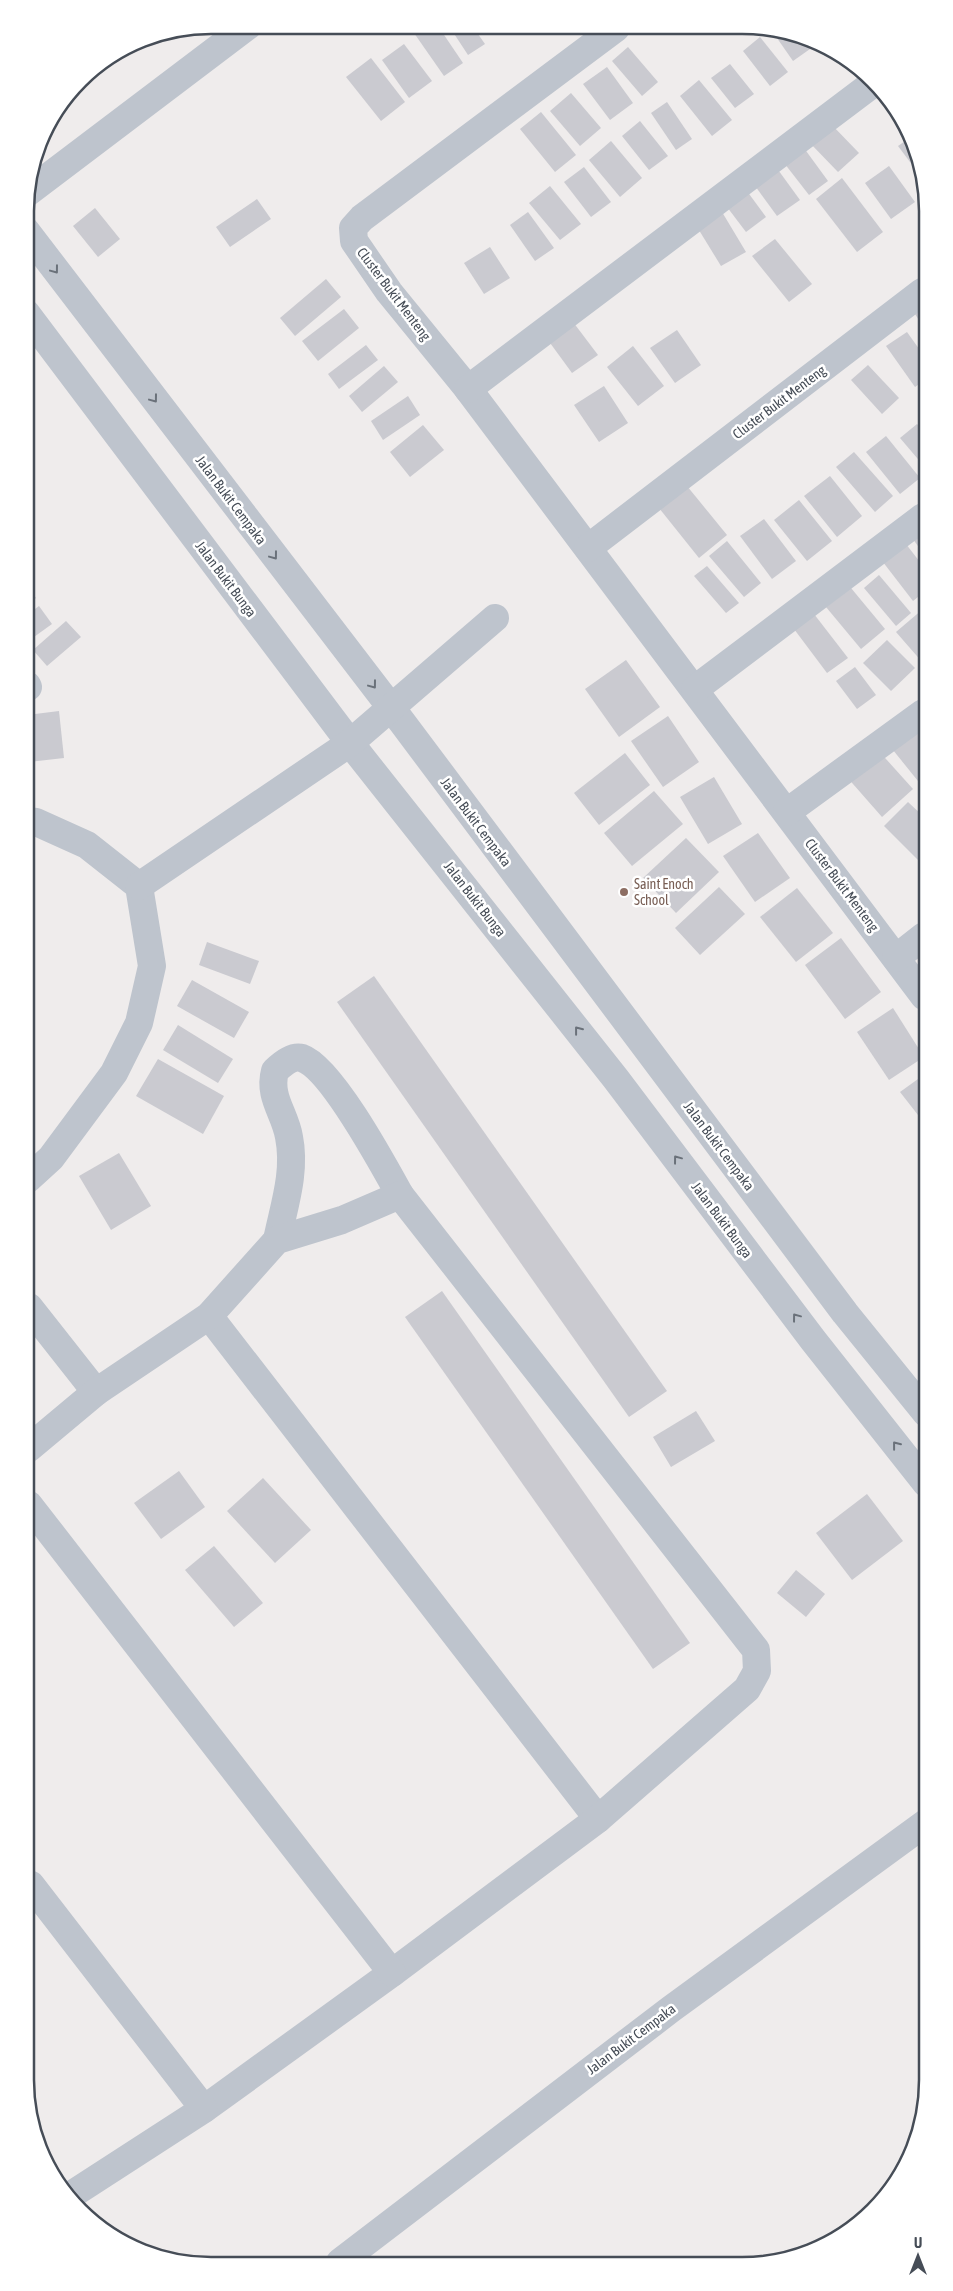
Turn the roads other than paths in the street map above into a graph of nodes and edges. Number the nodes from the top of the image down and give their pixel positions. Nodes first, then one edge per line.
1 (237, 34) edge
2 (608, 34) edge
3 (868, 87) edge
4 (35, 187) edge
5 (34, 241) edge
6 (919, 294) edge
7 (34, 324) edge
8 (468, 389) junction
9 (919, 520) edge
10 (588, 548) junction
11 (495, 618) dead end
12 (695, 689) junction
13 (391, 709) junction
14 (919, 715) edge
15 (350, 743) junction
16 (787, 812) junction
17 (34, 822) edge
18 (139, 886) junction
19 (919, 940) edge
20 (896, 958) junction
21 (919, 989) edge
22 (648, 1052) junction
23 (616, 1079) junction
24 (34, 1174) edge
25 (400, 1195) junction
26 (277, 1240) junction
27 (845, 1313) junction
28 (34, 1314) edge
29 (209, 1316) junction
30 (813, 1340) junction
31 (96, 1392) junction
32 (919, 1404) edge
33 (34, 1444) edge
34 (919, 1474) edge
35 (34, 1511) edge
36 (598, 1819) junction
37 (919, 1828) edge
38 (34, 1891) edge
39 (392, 1973) junction
40 (204, 2109) junction
41 (74, 2193) edge
42 (347, 2257) edge

1 - 4 street
2 - 8 street, Cluster Bukit Menteng
3 - 8 street
5 -> 13 street, Jalan Bukit Cempaka
6 - 10 street, Cluster Bukit Menteng
7 - 15 street, Jalan Bukit Bunga
8 - 10 street, Cluster Bukit Menteng
9 - 12 street
10 - 12 street, Cluster Bukit Menteng
11 - 13 street
12 - 16 street, Cluster Bukit Menteng
13 - 15 street
13 - 22 street, Jalan Bukit Cempaka
14 - 16 street
15 - 18 street
23 -> 15 street, Jalan Bukit Bunga
16 - 20 street, Cluster Bukit Menteng
17 - 18 street
18 - 24 street
19 - 20 street
20 - 21 street, Cluster Bukit Menteng
22 - 23 street
22 - 27 street, Jalan Bukit Cempaka
30 -> 23 street, Jalan Bukit Bunga
25 - 26 street
25 - 26 street
25 - 36 street
26 - 29 street
27 - 30 street
27 - 32 street, Jalan Bukit Cempaka
28 - 31 street
29 - 31 street
29 - 36 street
34 -> 30 street, Jalan Bukit Bunga
31 - 33 street
35 - 39 street
36 - 39 street
37 - 42 street, Jalan Bukit Cempaka
38 - 40 street
39 - 40 street
40 - 41 street

